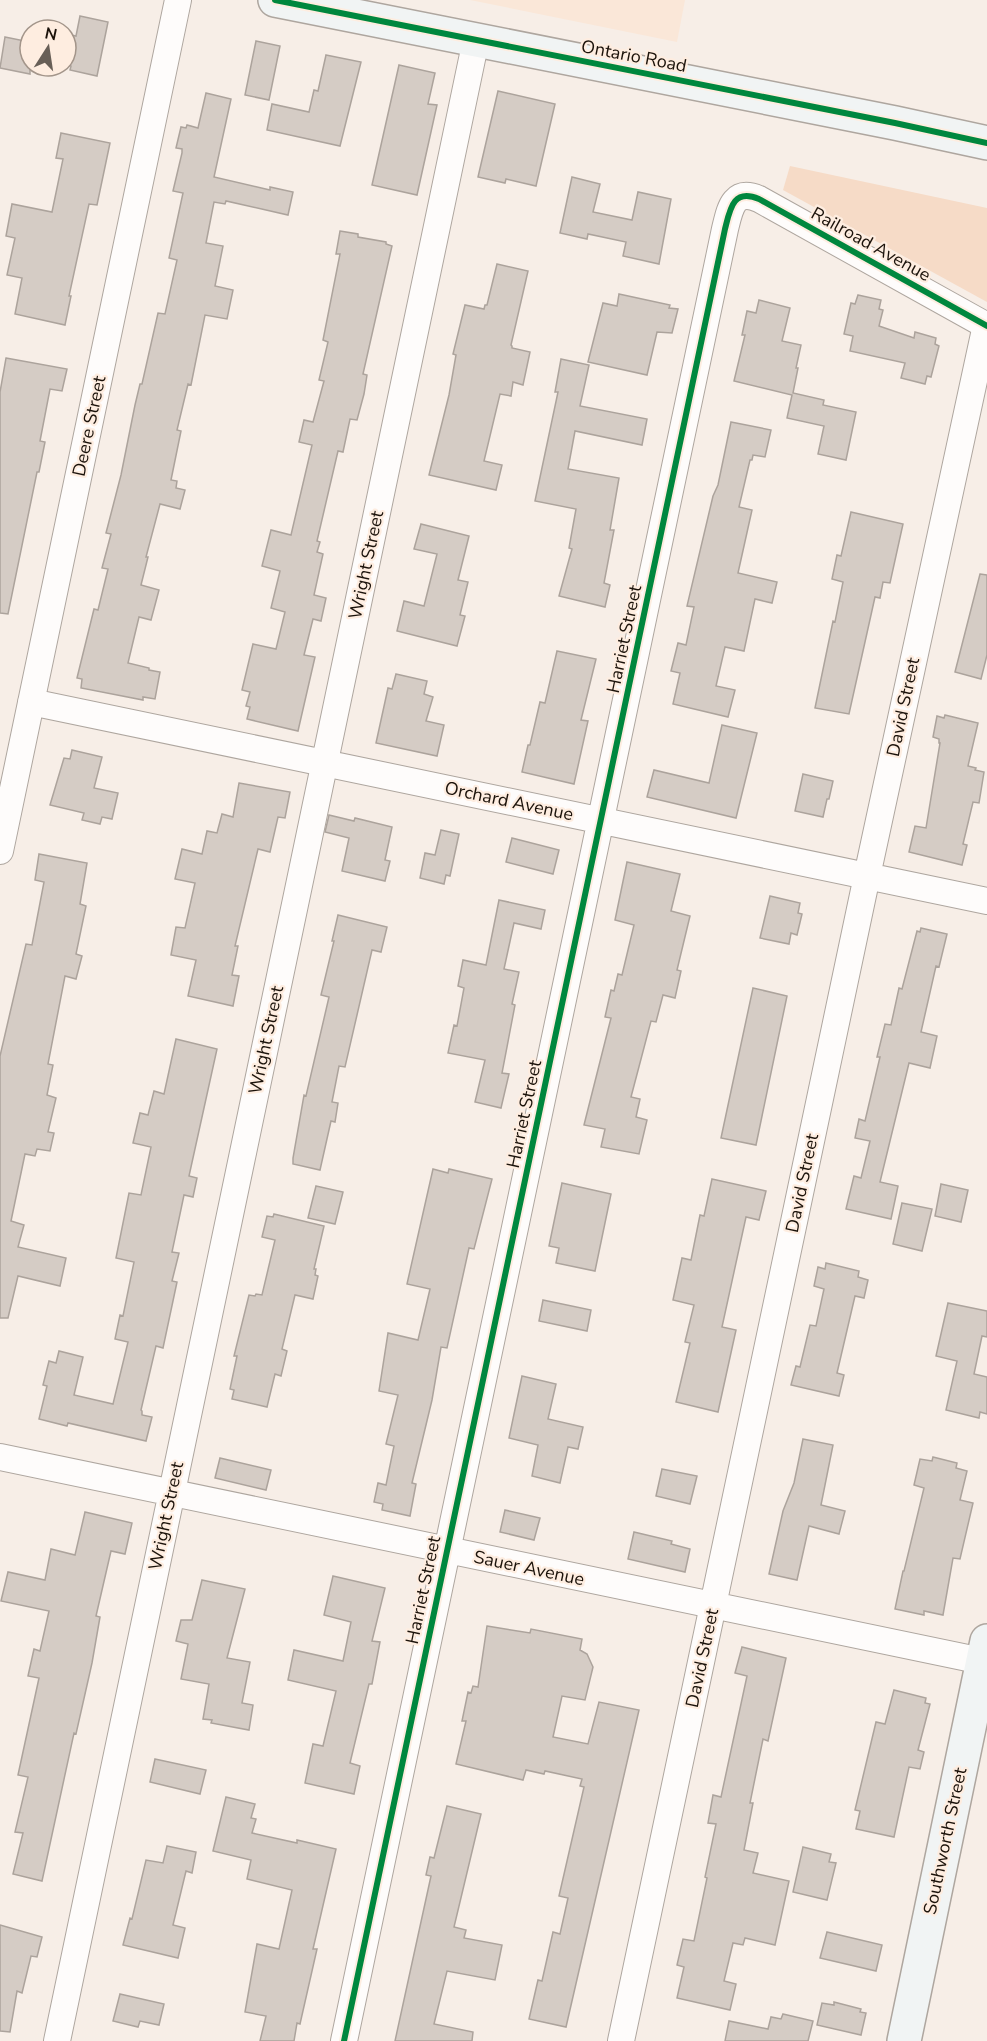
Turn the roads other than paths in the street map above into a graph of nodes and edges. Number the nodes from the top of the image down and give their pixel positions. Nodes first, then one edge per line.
1 (178, 0) edge
2 (275, 0) edge
3 (476, 40) junction
4 (987, 143) edge
5 (739, 197) joint
6 (986, 326) edge
7 (31, 702) junction
8 (324, 763) junction
9 (601, 820) junction
10 (0, 851) edge
11 (867, 876) junction
12 (987, 901) edge
13 (0, 1457) edge
14 (171, 1493) junction
15 (447, 1551) junction
16 (713, 1606) junction
17 (986, 1655) edge
18 (57, 2041) edge
19 (344, 2041) edge
20 (621, 2041) edge
21 (904, 2041) edge

1 - 7 street, Deere Street
2 - 3 main road, Ontario Road
3 - 4 main road, Ontario Road
3 - 8 street, Wright Street
5 - 6 street, Railroad Avenue
5 - 9 street, Harriet Street
6 - 11 street, David Street
7 - 8 street, Orchard Avenue
7 - 10 street, Deere Street
8 - 9 street, Orchard Avenue
8 - 14 street, Wright Street
9 - 11 street, Orchard Avenue
9 - 15 street, Harriet Street
11 - 12 street, Orchard Avenue
11 - 16 street, David Street
13 - 14 street, Sauer Avenue
14 - 15 street, Sauer Avenue
14 - 18 street, Wright Street
15 - 16 street, Sauer Avenue
15 - 19 street, Harriet Street
16 - 17 street, Sauer Avenue
16 - 20 street, David Street
17 - 21 main road, Southworth Street

